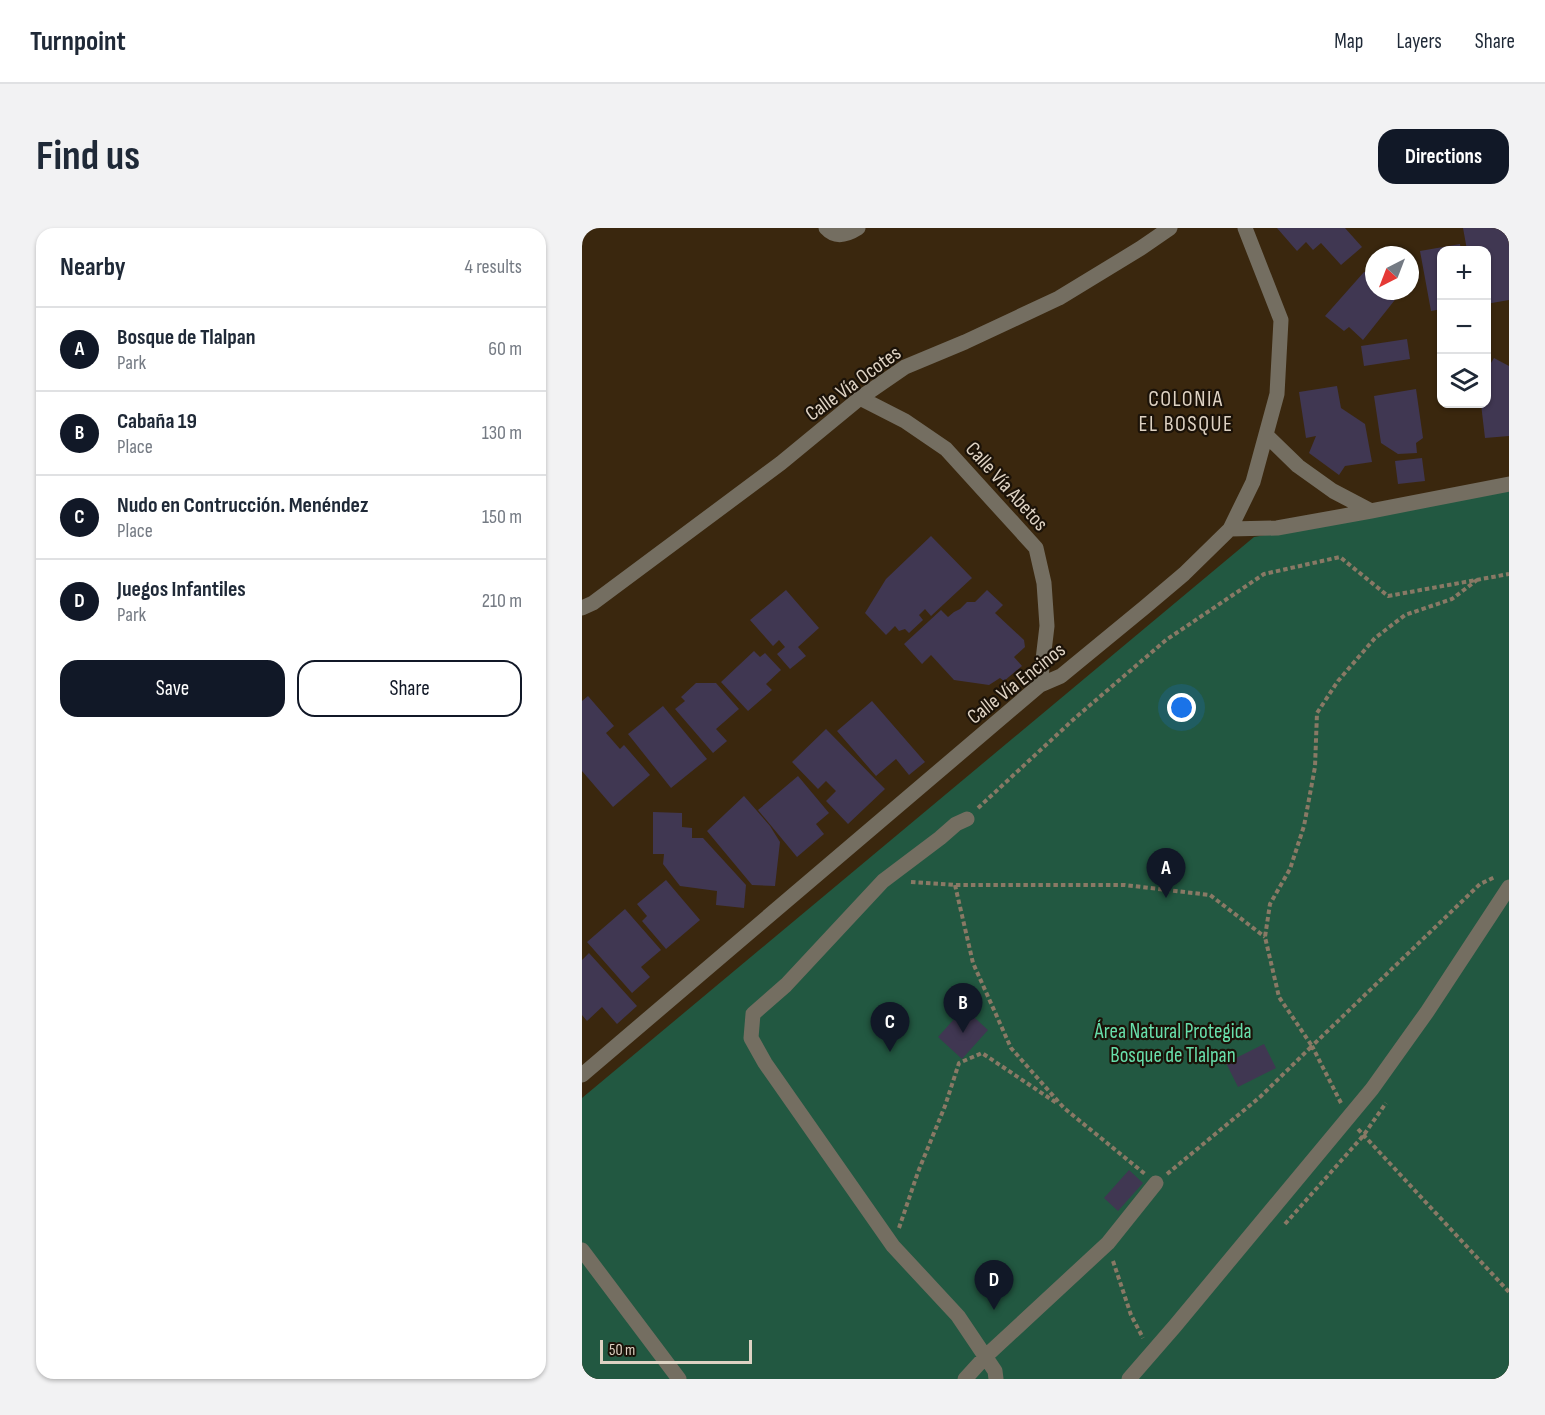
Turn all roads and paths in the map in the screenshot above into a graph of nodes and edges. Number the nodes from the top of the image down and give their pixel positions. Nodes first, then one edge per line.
1 (826, 228) edge
2 (858, 228) edge
3 (1170, 228) edge
4 (1245, 228) edge
5 (860, 398) junction
6 (1266, 435) junction
7 (1509, 484) edge
8 (1371, 511) junction
9 (1230, 529) junction
10 (1509, 574) edge
11 (1477, 580) junction
12 (582, 608) edge
13 (1040, 686) junction
14 (967, 819) joint
15 (883, 881) junction
16 (1504, 881) edge
17 (956, 885) junction
18 (1265, 937) junction
19 (1312, 1046) junction
20 (582, 1076) edge
21 (1064, 1108) junction
22 (1349, 1118) junction
23 (1156, 1183) junction
24 (1107, 1243) junction
25 (894, 1246) junction
26 (582, 1250) edge
27 (1509, 1292) edge
28 (1151, 1354) junction
29 (986, 1356) junction
30 (679, 1379) edge
31 (965, 1379) edge
32 (996, 1379) edge
33 (1129, 1379) edge

1 - 2 street
3 - 5 street, Calle Vía Ocotes
4 - 6 street, Calle Vía Encinos
5 - 12 street, Calle Vía Ocotes
5 - 13 street, Calle Vía Abetos
6 - 8 street
6 - 9 street, Calle Vía Encinos
7 - 8 street
8 - 9 street
9 - 13 street, Calle Vía Encinos
10 - 11 path
11 - 14 path
11 - 18 path
13 - 20 street, Calle Vía Encinos
14 - 15 street
15 - 17 path
15 - 25 street
16 - 19 path
16 - 22 street
17 - 18 path
17 - 21 path
18 - 19 path
19 - 22 path
19 - 23 path
21 - 23 path
21 - 25 path
22 - 27 path
22 - 28 street
23 - 24 street
24 - 28 path
24 - 29 street
25 - 29 street
26 - 30 street
28 - 33 street
29 - 31 street
29 - 32 street

